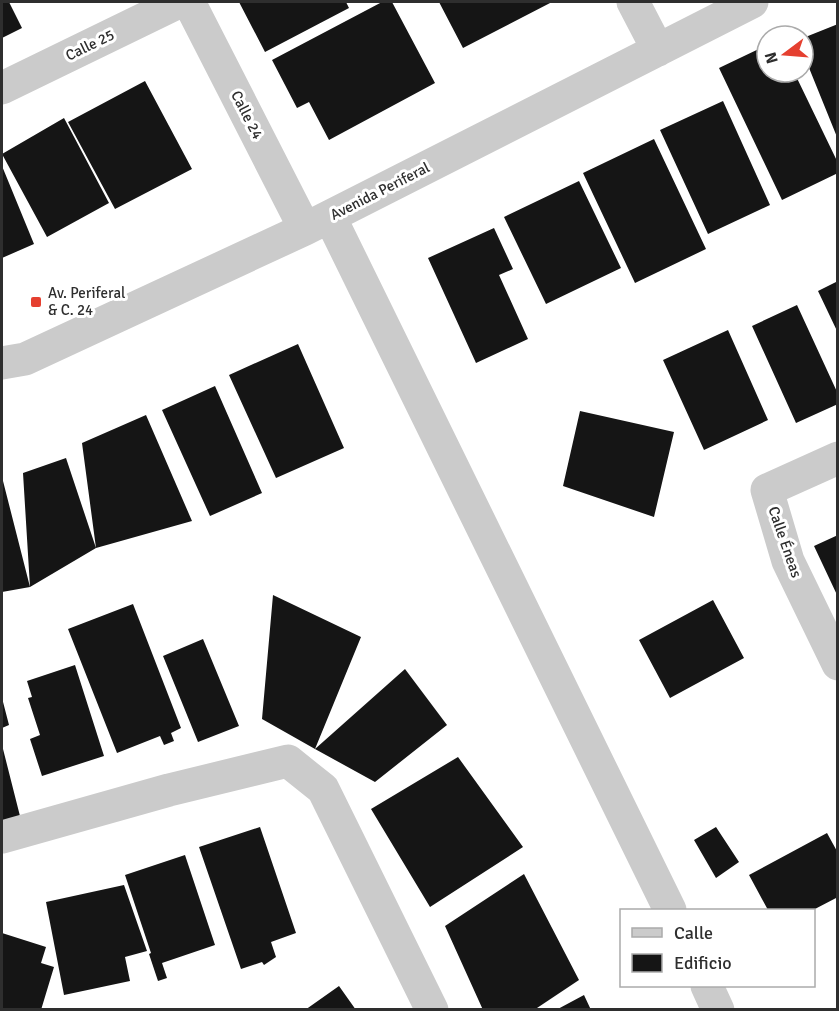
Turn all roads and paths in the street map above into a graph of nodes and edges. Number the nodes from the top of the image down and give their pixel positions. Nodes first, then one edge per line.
1 (179, 2) edge
2 (189, 2) edge
3 (633, 2) edge
4 (752, 2) edge
5 (658, 50) junction
6 (2, 88) edge
7 (317, 223) junction
8 (2, 363) edge
9 (837, 458) edge
10 (837, 664) edge
11 (2, 837) edge
12 (669, 909) edge
13 (707, 987) edge
14 (432, 1010) edge
15 (718, 1010) edge

1 - 6 street, Calle 25
2 - 7 street, Calle 24
3 - 5 street
4 - 5 street, Avenida Periferal
5 - 7 street, Avenida Periferal
7 - 8 street, Avenida Periferal
7 - 12 street, Calle 24
9 - 10 street, Calle Éneas
11 - 14 street
13 - 15 street

